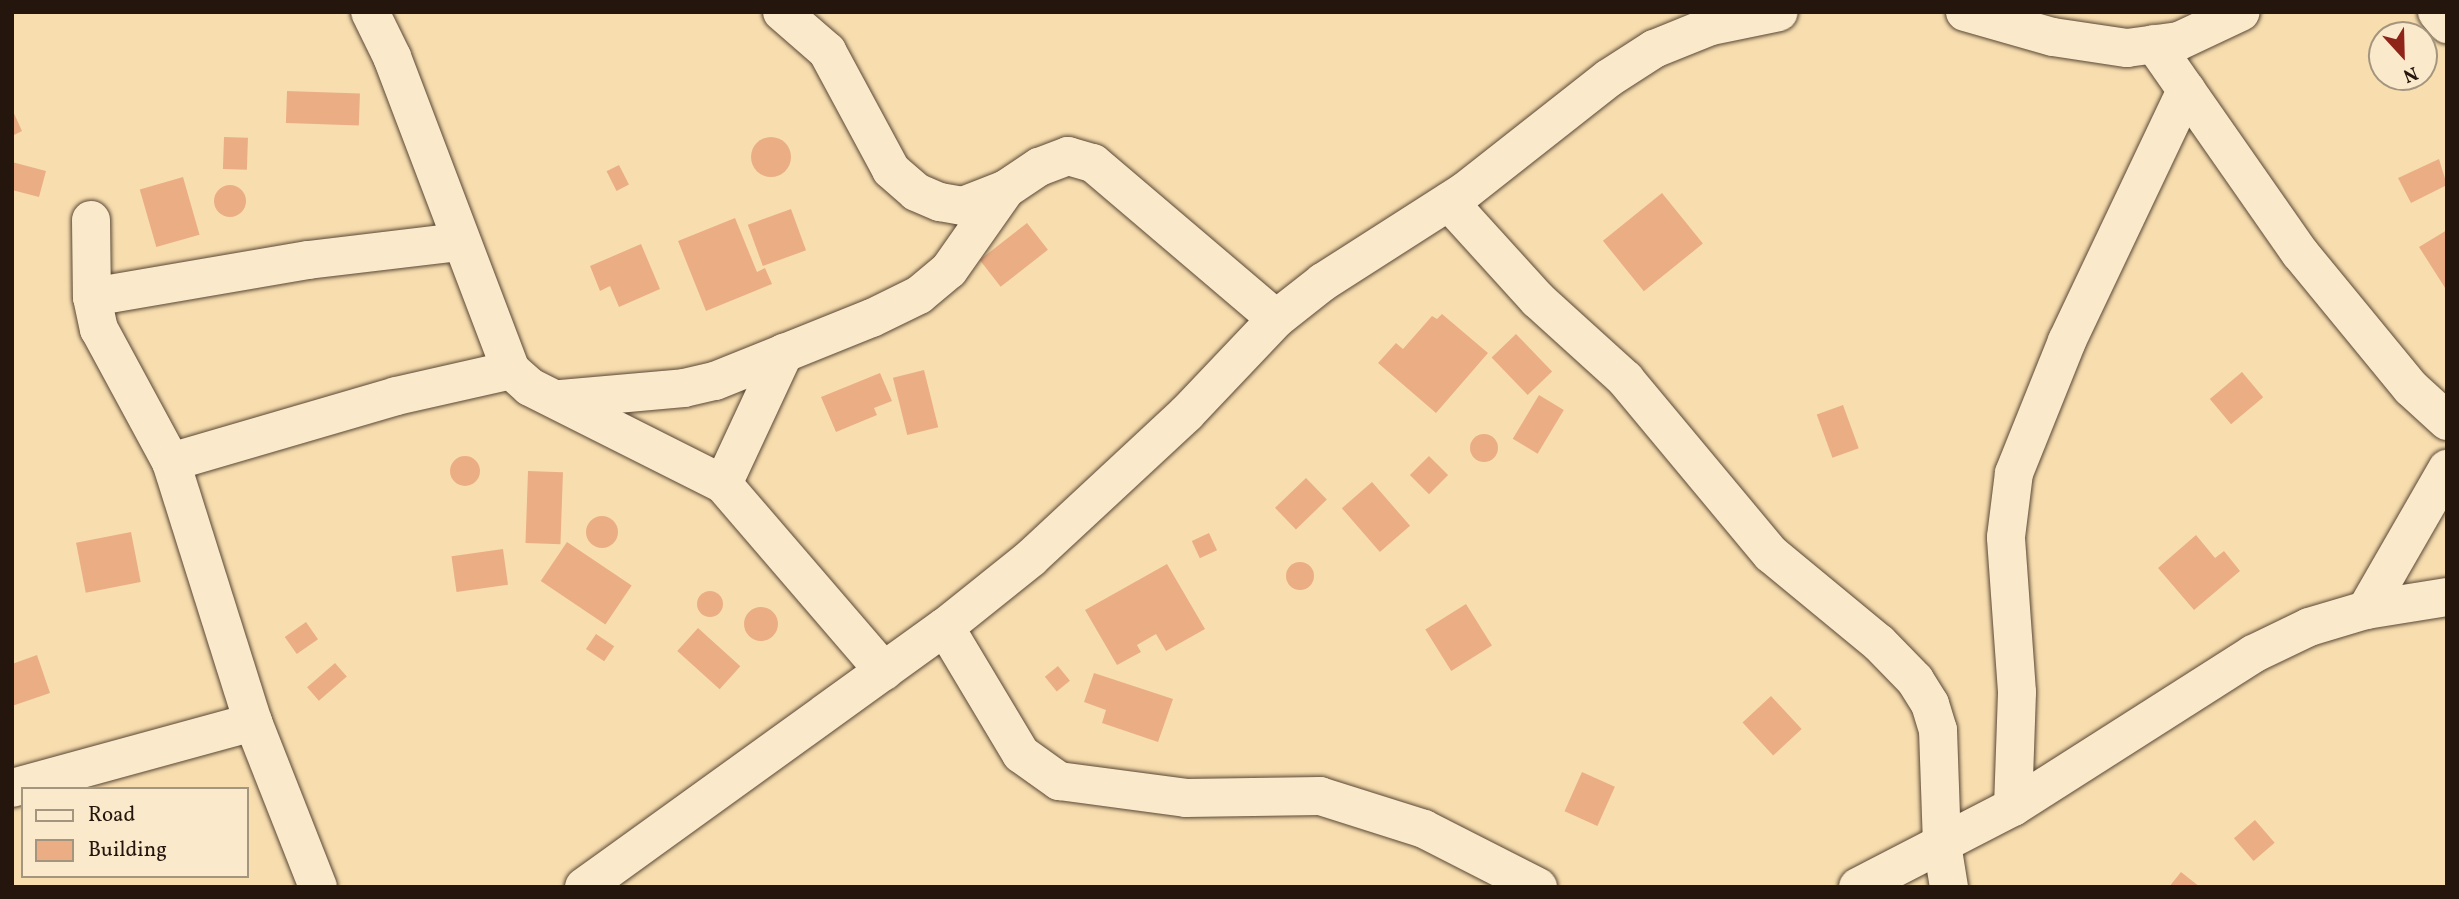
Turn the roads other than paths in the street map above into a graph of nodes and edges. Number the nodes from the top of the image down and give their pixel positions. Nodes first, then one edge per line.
1 (370, 12) edge
2 (782, 12) edge
3 (1779, 12) edge
4 (1965, 12) edge
5 (2063, 12) edge
6 (2241, 12) edge
7 (2437, 12) edge
8 (2447, 24) edge
9 (2093, 43) junction
10 (2154, 44) junction
11 (2186, 90) junction
12 (1006, 189) junction
13 (1450, 202) junction
14 (91, 220) dead end
15 (460, 242) junction
16 (92, 297) junction
17 (1276, 318) junction
18 (784, 353) junction
19 (511, 370) junction
20 (561, 399) junction
21 (2447, 421) edge
22 (171, 462) junction
23 (2447, 469) edge
24 (723, 484) junction
25 (2447, 597) edge
26 (2366, 610) junction
27 (945, 626) junction
28 (884, 671) junction
29 (253, 723) junction
30 (12, 788) edge
31 (2013, 807) junction
32 (1942, 844) junction
33 (318, 887) edge
34 (584, 887) edge
35 (1538, 887) edge
36 (1858, 887) edge
37 (1949, 887) edge

1 - 15 street
2 - 12 street
3 - 13 street
4 - 9 street
5 - 9 street
6 - 10 street
7 - 8 street
9 - 10 street
10 - 11 street
11 - 21 street
11 - 31 street
12 - 17 street
12 - 18 street
13 - 17 street
13 - 32 street
14 - 16 street
15 - 16 street
15 - 19 street
16 - 22 street
17 - 27 street
18 - 20 street
18 - 24 street
19 - 20 street
19 - 22 street
20 - 24 street
22 - 29 street
23 - 26 street
24 - 28 street
25 - 26 street
26 - 31 street
27 - 28 street
27 - 35 street
28 - 34 street
29 - 30 street
29 - 33 street
31 - 32 street
32 - 36 street
32 - 37 street

